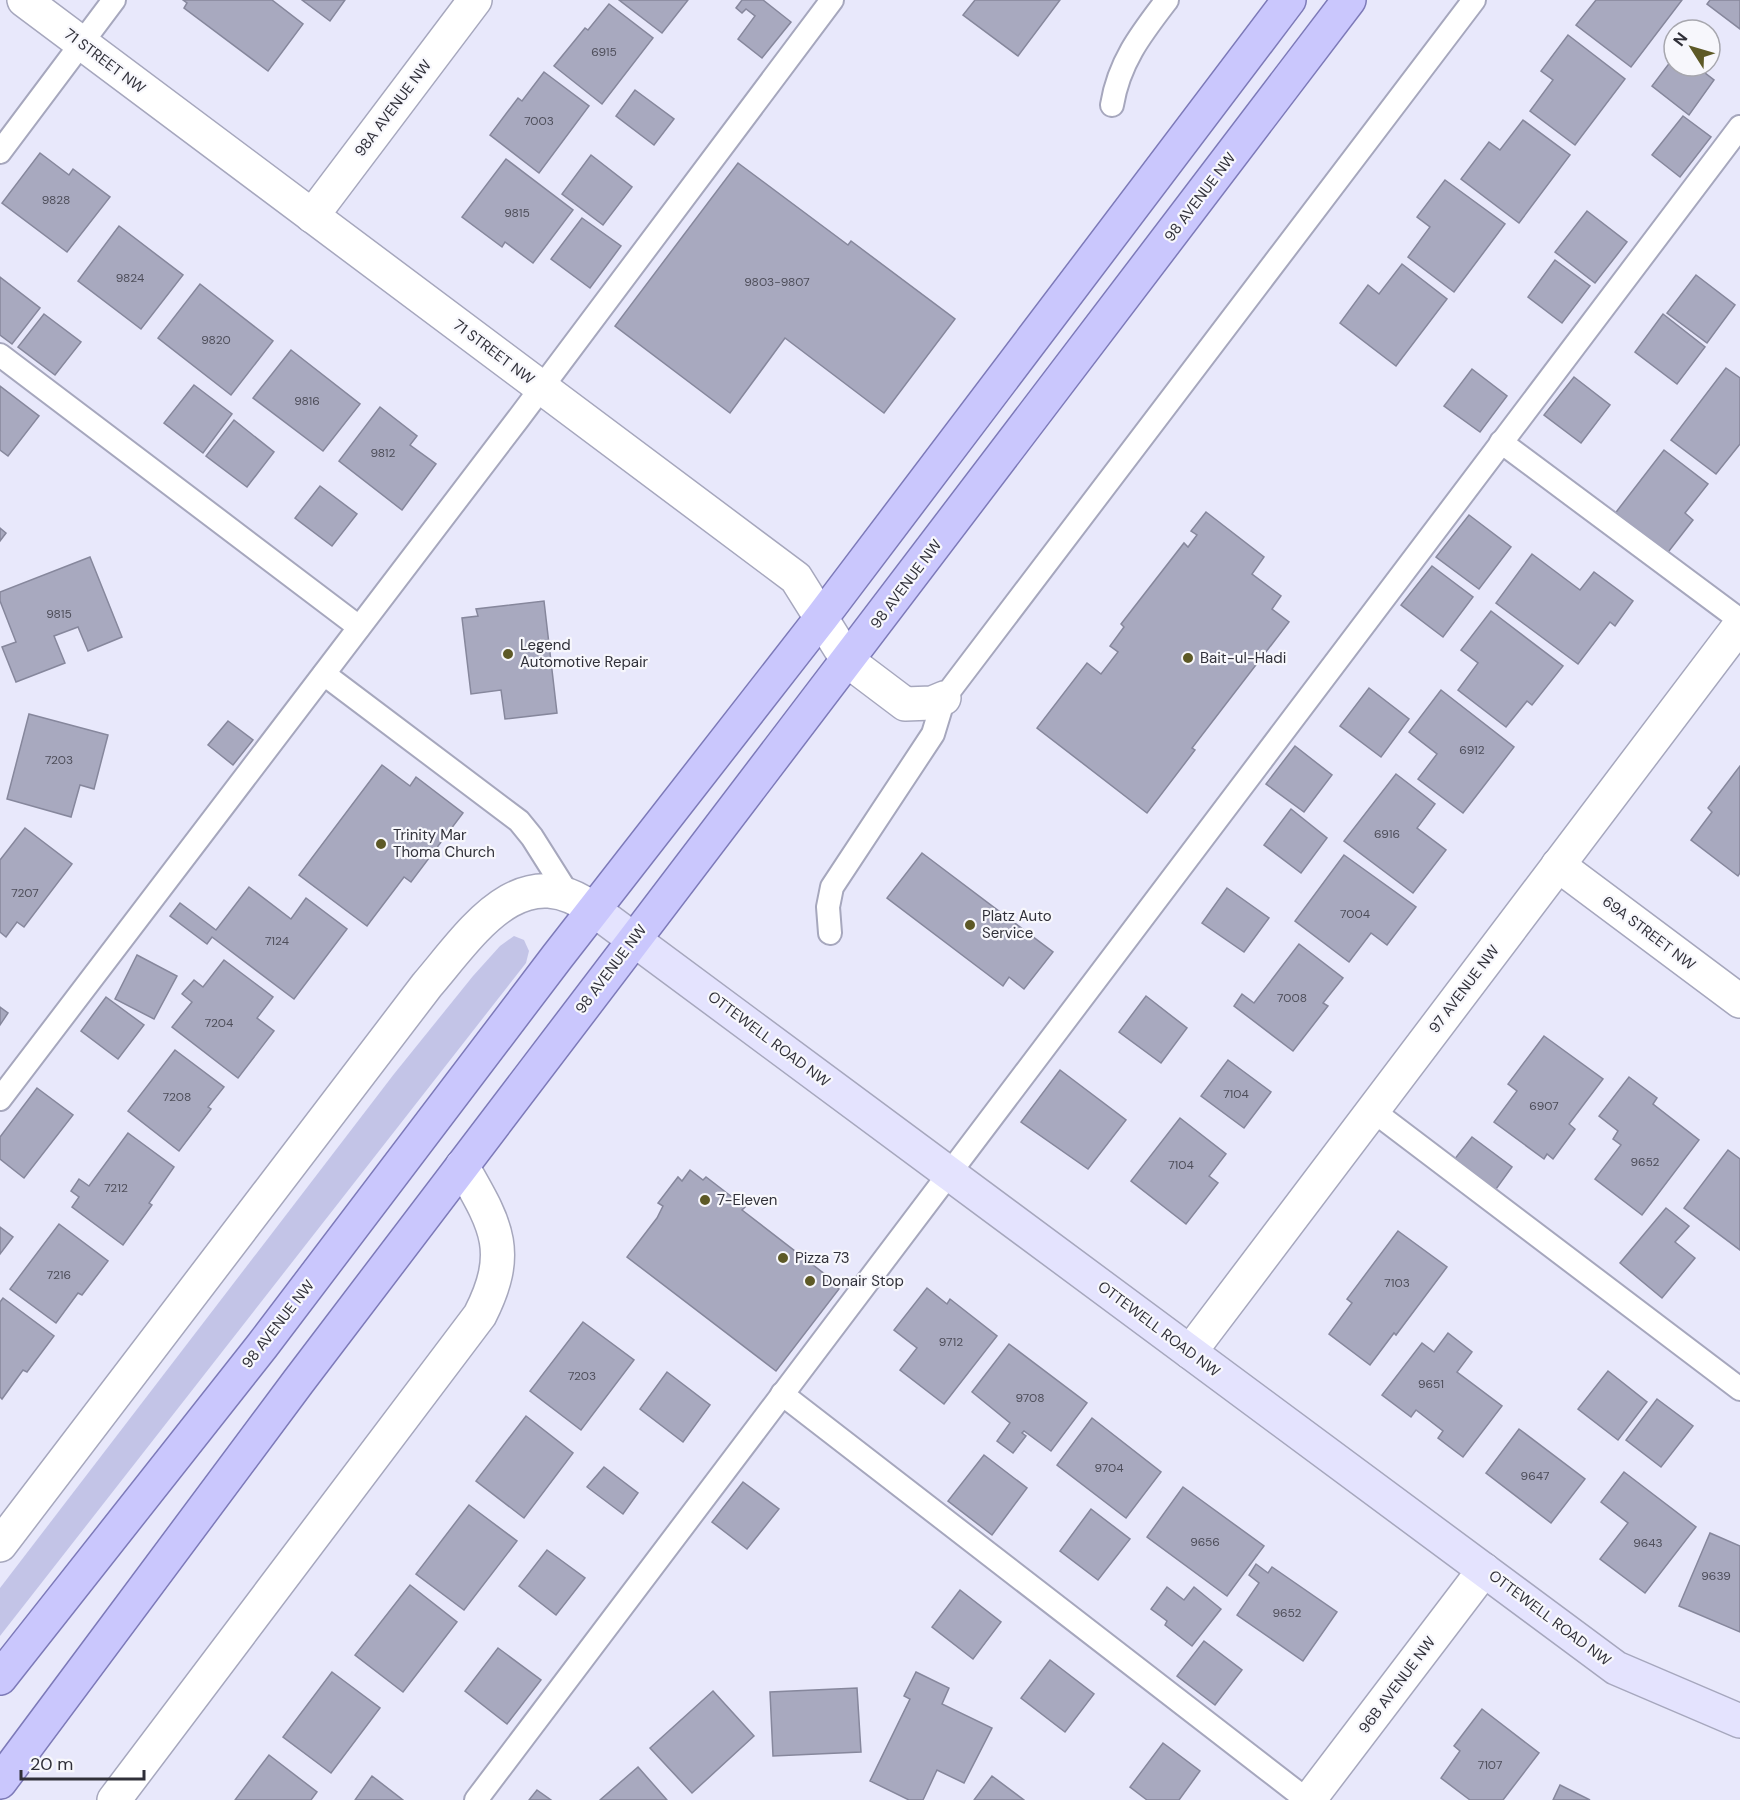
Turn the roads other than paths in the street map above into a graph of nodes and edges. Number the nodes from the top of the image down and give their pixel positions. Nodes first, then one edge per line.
1 (24, 0) edge
2 (114, 0) edge
3 (475, 0) edge
4 (832, 0) edge
5 (1167, 0) edge
6 (1289, 0) edge
7 (1349, 0) edge
8 (1474, 0) edge
9 (82, 43) junction
10 (1112, 105) dead end
11 (1740, 127) edge
12 (0, 152) edge
13 (312, 216) junction
14 (0, 355) edge
15 (541, 388) junction
16 (1502, 442) junction
17 (822, 617) junction
18 (1740, 620) edge
19 (1740, 625) edge
20 (359, 627) junction
21 (848, 661) junction
22 (324, 675) junction
23 (944, 698) junction
24 (1558, 865) junction
25 (581, 902) junction
26 (830, 933) dead end
27 (634, 938) junction
28 (1740, 1001) edge
29 (0, 1099) edge
30 (1372, 1110) junction
31 (462, 1166) junction
32 (950, 1173) junction
33 (1190, 1352) junction
34 (1740, 1389) edge
35 (782, 1394) junction
36 (0, 1545) edge
37 (1484, 1570) junction
38 (0, 1678) edge
39 (1740, 1721) edge
40 (0, 1782) edge
41 (114, 1800) edge
42 (476, 1800) edge
43 (1308, 1800) edge

1 - 9 street, 71 STREET NW
2 - 9 lane
3 - 13 street, 98A AVENUE NW
4 - 15 lane
5 - 10 lane
6 - 17 main road, 98 AVENUE NW
7 - 21 main road, 98 AVENUE NW
8 - 23 lane
9 - 12 lane
9 - 13 street, 71 STREET NW
11 - 16 lane
13 - 15 street, 71 STREET NW
14 - 20 lane
15 - 17 street, 71 STREET NW
15 - 20 lane
16 - 18 lane
16 - 32 lane
17 - 21 street, 71 STREET NW
17 - 25 main road, 98 AVENUE NW
19 - 24 street, 97 AVENUE NW
20 - 22 lane
21 - 23 street, 71 STREET NW
21 - 27 main road, 98 AVENUE NW
22 - 25 lane
22 - 29 lane
23 - 26 lane
24 - 28 street, 69A STREET NW
24 - 30 street, 97 AVENUE NW
25 - 27 street, OTTEWELL ROAD NW
25 - 36 street
25 - 38 main road, 98 AVENUE NW
27 - 31 main road, 98 AVENUE NW
27 - 32 street, OTTEWELL ROAD NW
30 - 33 street, 97 AVENUE NW
30 - 34 lane
31 - 40 main road, 98 AVENUE NW
31 - 41 street
32 - 33 street, OTTEWELL ROAD NW
32 - 35 lane
33 - 37 street, OTTEWELL ROAD NW
35 - 42 lane
35 - 43 lane
37 - 39 street, OTTEWELL ROAD NW
37 - 43 street, 96B AVENUE NW

